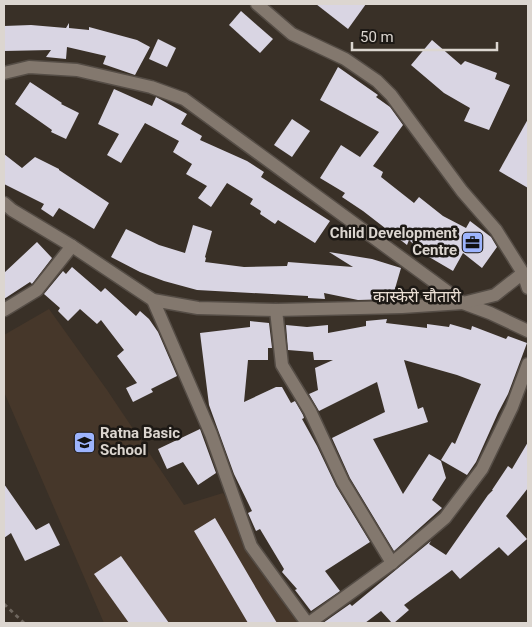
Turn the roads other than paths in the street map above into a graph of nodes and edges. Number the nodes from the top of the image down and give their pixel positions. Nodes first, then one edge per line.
1 (257, 4) edge
2 (4, 73) edge
3 (4, 203) edge
4 (72, 246) junction
5 (524, 273) junction
6 (528, 288) edge
7 (153, 300) junction
8 (463, 303) junction
9 (4, 310) edge
10 (276, 310) junction
11 (528, 331) edge
12 (528, 364) edge
13 (392, 562) junction
14 (308, 623) edge

1 - 5 street
2 - 8 street
3 - 4 street
4 - 7 street
4 - 9 street
5 - 6 street
5 - 8 street
7 - 10 street
7 - 14 street
8 - 10 street
8 - 11 street
10 - 13 street
12 - 13 street
13 - 14 street

